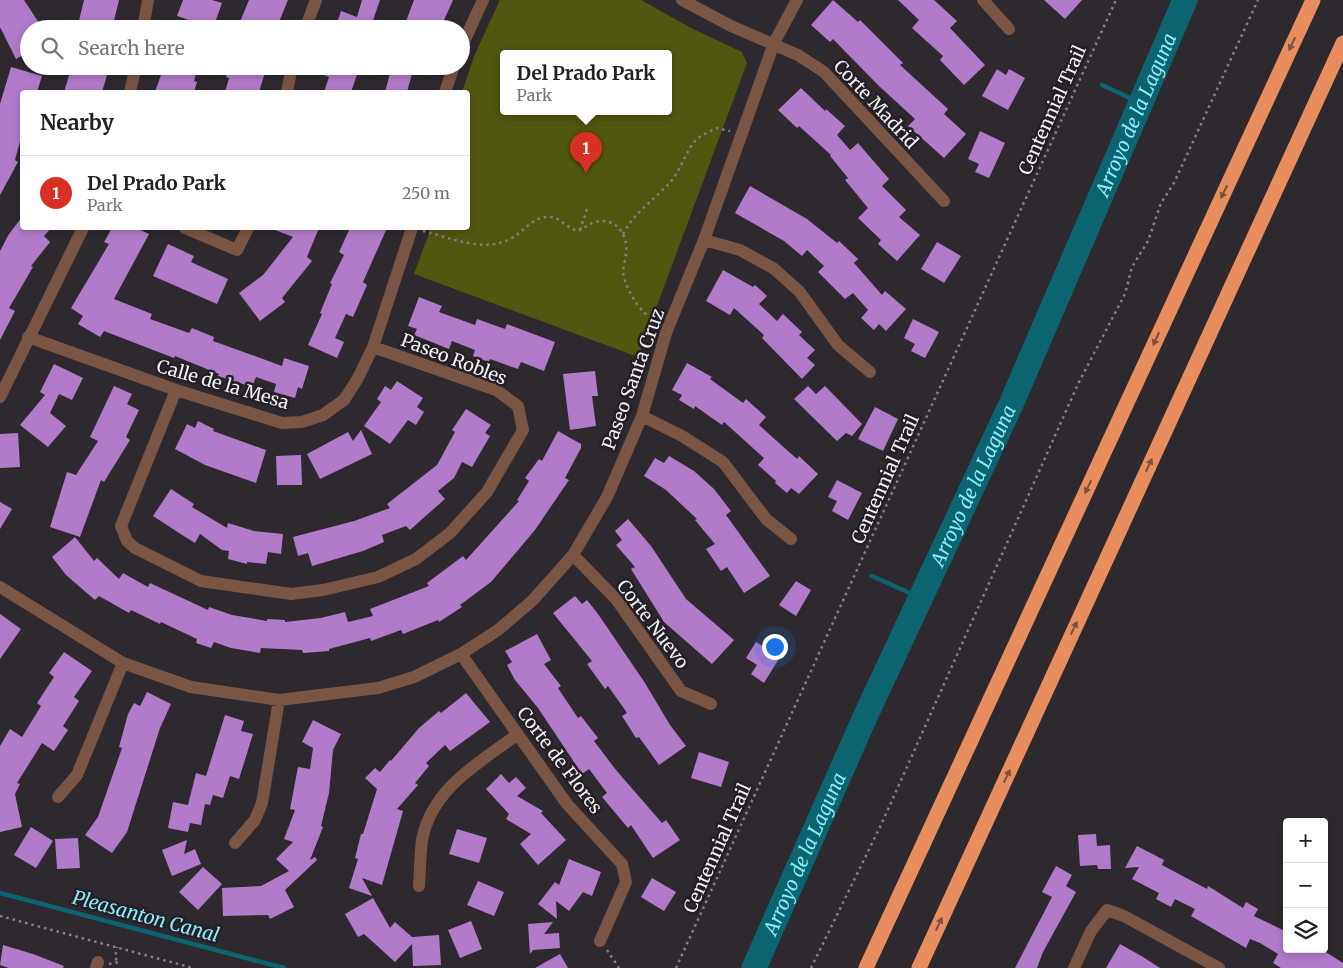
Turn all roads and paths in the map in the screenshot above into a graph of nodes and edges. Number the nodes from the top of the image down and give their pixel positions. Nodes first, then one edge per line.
1 (148, 0) edge
2 (316, 0) edge
3 (483, 0) edge
4 (682, 0) edge
5 (797, 0) edge
6 (982, 0) edge
7 (1116, 0) edge
8 (1258, 0) edge
9 (1313, 0) edge
10 (145, 20) edge
11 (308, 20) edge
12 (470, 28) edge
13 (1009, 29) dead end
14 (774, 43) junction
15 (1343, 43) edge
16 (134, 75) edge
17 (290, 75) edge
18 (451, 75) edge
19 (130, 90) edge
20 (287, 90) edge
21 (446, 90) edge
22 (741, 135) junction
23 (944, 201) dead end
24 (587, 209) dead end
25 (82, 230) edge
26 (190, 230) edge
27 (247, 230) edge
28 (411, 230) edge
29 (420, 230) edge
30 (580, 230) junction
31 (623, 234) junction
32 (704, 240) junction
33 (668, 328) junction
34 (28, 336) junction
35 (373, 347) junction
36 (870, 372) dead end
37 (176, 390) junction
38 (0, 397) edge
39 (642, 416) junction
40 (791, 539) dead end
41 (573, 555) junction
42 (0, 587) edge
43 (461, 654) junction
44 (123, 663) junction
45 (279, 700) junction
46 (712, 704) dead end
47 (518, 734) junction
48 (58, 797) dead end
49 (235, 843) dead end
50 (419, 886) dead end
51 (0, 916) edge
52 (600, 941) joint
53 (193, 968) edge
54 (619, 968) edge
55 (676, 968) edge
56 (812, 968) edge
57 (866, 968) edge
58 (918, 968) edge
59 (1074, 968) edge
60 (1219, 968) edge

1 - 10 street
2 - 11 street
3 - 12 street
4 - 14 street, Corte Madrid
5 - 14 street, Paseo Santa Cruz
6 - 13 street
7 - 55 path, Centennial Trail
8 - 56 path
9 -> 57 highway
14 - 22 street, Paseo Santa Cruz
14 - 23 street, Corte Madrid
58 -> 15 highway
16 - 19 street
17 - 20 street
18 - 21 street
22 - 31 path
22 - 32 street, Paseo Santa Cruz
24 - 30 path
25 - 34 street
26 - 27 street
28 - 35 street, Calle de la Mesa
29 - 30 path
30 - 31 path
31 - 33 path
32 - 33 street, Paseo Santa Cruz
32 - 36 street
33 - 39 street, Paseo Santa Cruz
34 - 37 street, Calle de la Mesa
34 - 38 street
35 - 37 street, Calle de la Mesa
35 - 37 street, Paseo Robles
39 - 40 street
39 - 41 street, Paseo Santa Cruz
41 - 43 street, Paseo Santa Cruz
41 - 46 street, Corte Nuevo
42 - 44 street, Paseo Santa Cruz
43 - 45 street, Paseo Santa Cruz
43 - 47 street, Corte de Flores
44 - 45 street, Paseo Santa Cruz
44 - 48 street
45 - 49 street
47 - 50 street
47 - 52 street, Corte de Flores
51 - 53 path
52 - 54 path
59 - 60 street

